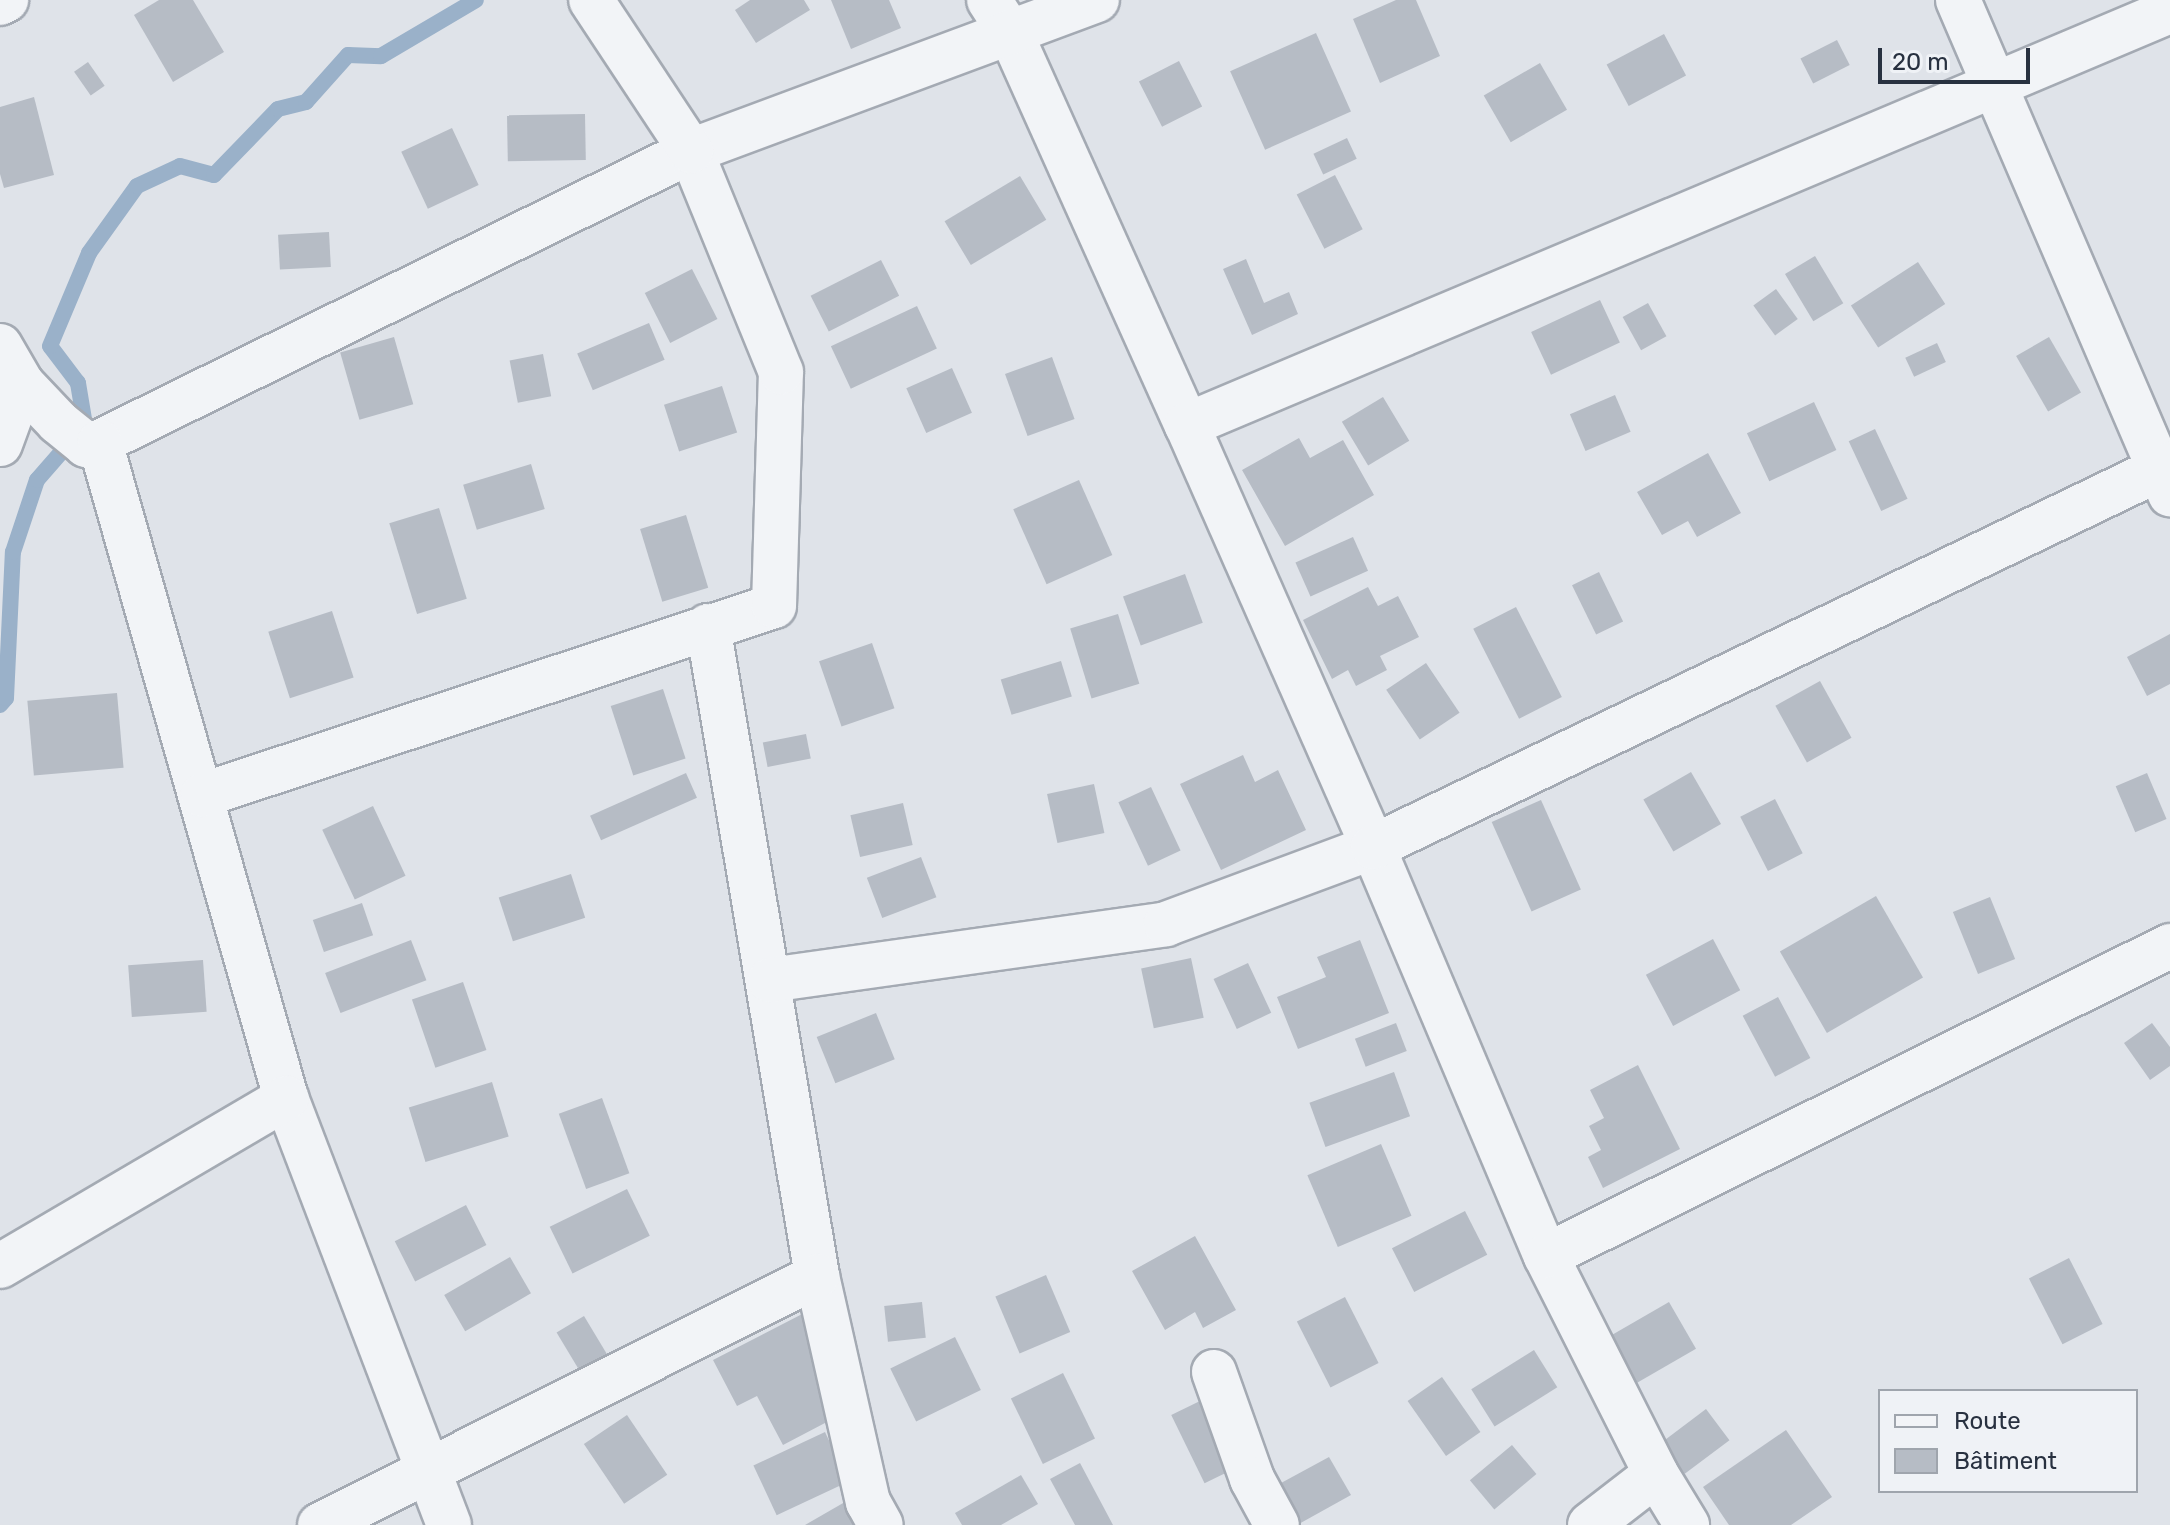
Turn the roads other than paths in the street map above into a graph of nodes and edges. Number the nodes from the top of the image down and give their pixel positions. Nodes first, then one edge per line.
1 (6, 0) edge
2 (591, 0) edge
3 (1097, 0) edge
4 (1958, 0) edge
5 (0, 3) edge
6 (2170, 11) edge
7 (1000, 17) edge
8 (1996, 84) junction
9 (691, 151) junction
10 (0, 346) edge
11 (22, 384) junction
12 (1187, 425) junction
13 (81, 436) junction
14 (0, 444) edge
15 (2166, 476) edge
16 (708, 626) junction
17 (203, 795) junction
18 (1373, 847) junction
19 (2170, 946) edge
20 (770, 980) junction
21 (286, 1098) junction
22 (1546, 1256) junction
23 (0, 1266) edge
24 (817, 1276) junction
25 (1214, 1372) dead end
26 (428, 1470) junction
27 (1656, 1474) junction
28 (320, 1525) edge
29 (449, 1525) edge
30 (881, 1525) edge
31 (1277, 1525) edge
32 (1590, 1525) edge
33 (1687, 1525) edge

1 - 5 street
2 - 9 street
3 - 7 street
4 - 8 street
6 - 8 street
7 - 9 street
7 - 12 street
8 - 12 street
8 - 15 street
9 - 13 street
9 - 16 street
10 - 11 street
11 - 13 street
11 - 14 street
12 - 18 street
13 - 17 street
15 - 18 street
16 - 17 street
16 - 20 street
17 - 21 street
18 - 20 street
18 - 22 street
19 - 22 street
20 - 24 street
21 - 23 street
21 - 26 street
22 - 27 street
24 - 26 street
24 - 30 street
25 - 31 street
26 - 28 street
26 - 29 street
27 - 32 street
27 - 33 street

